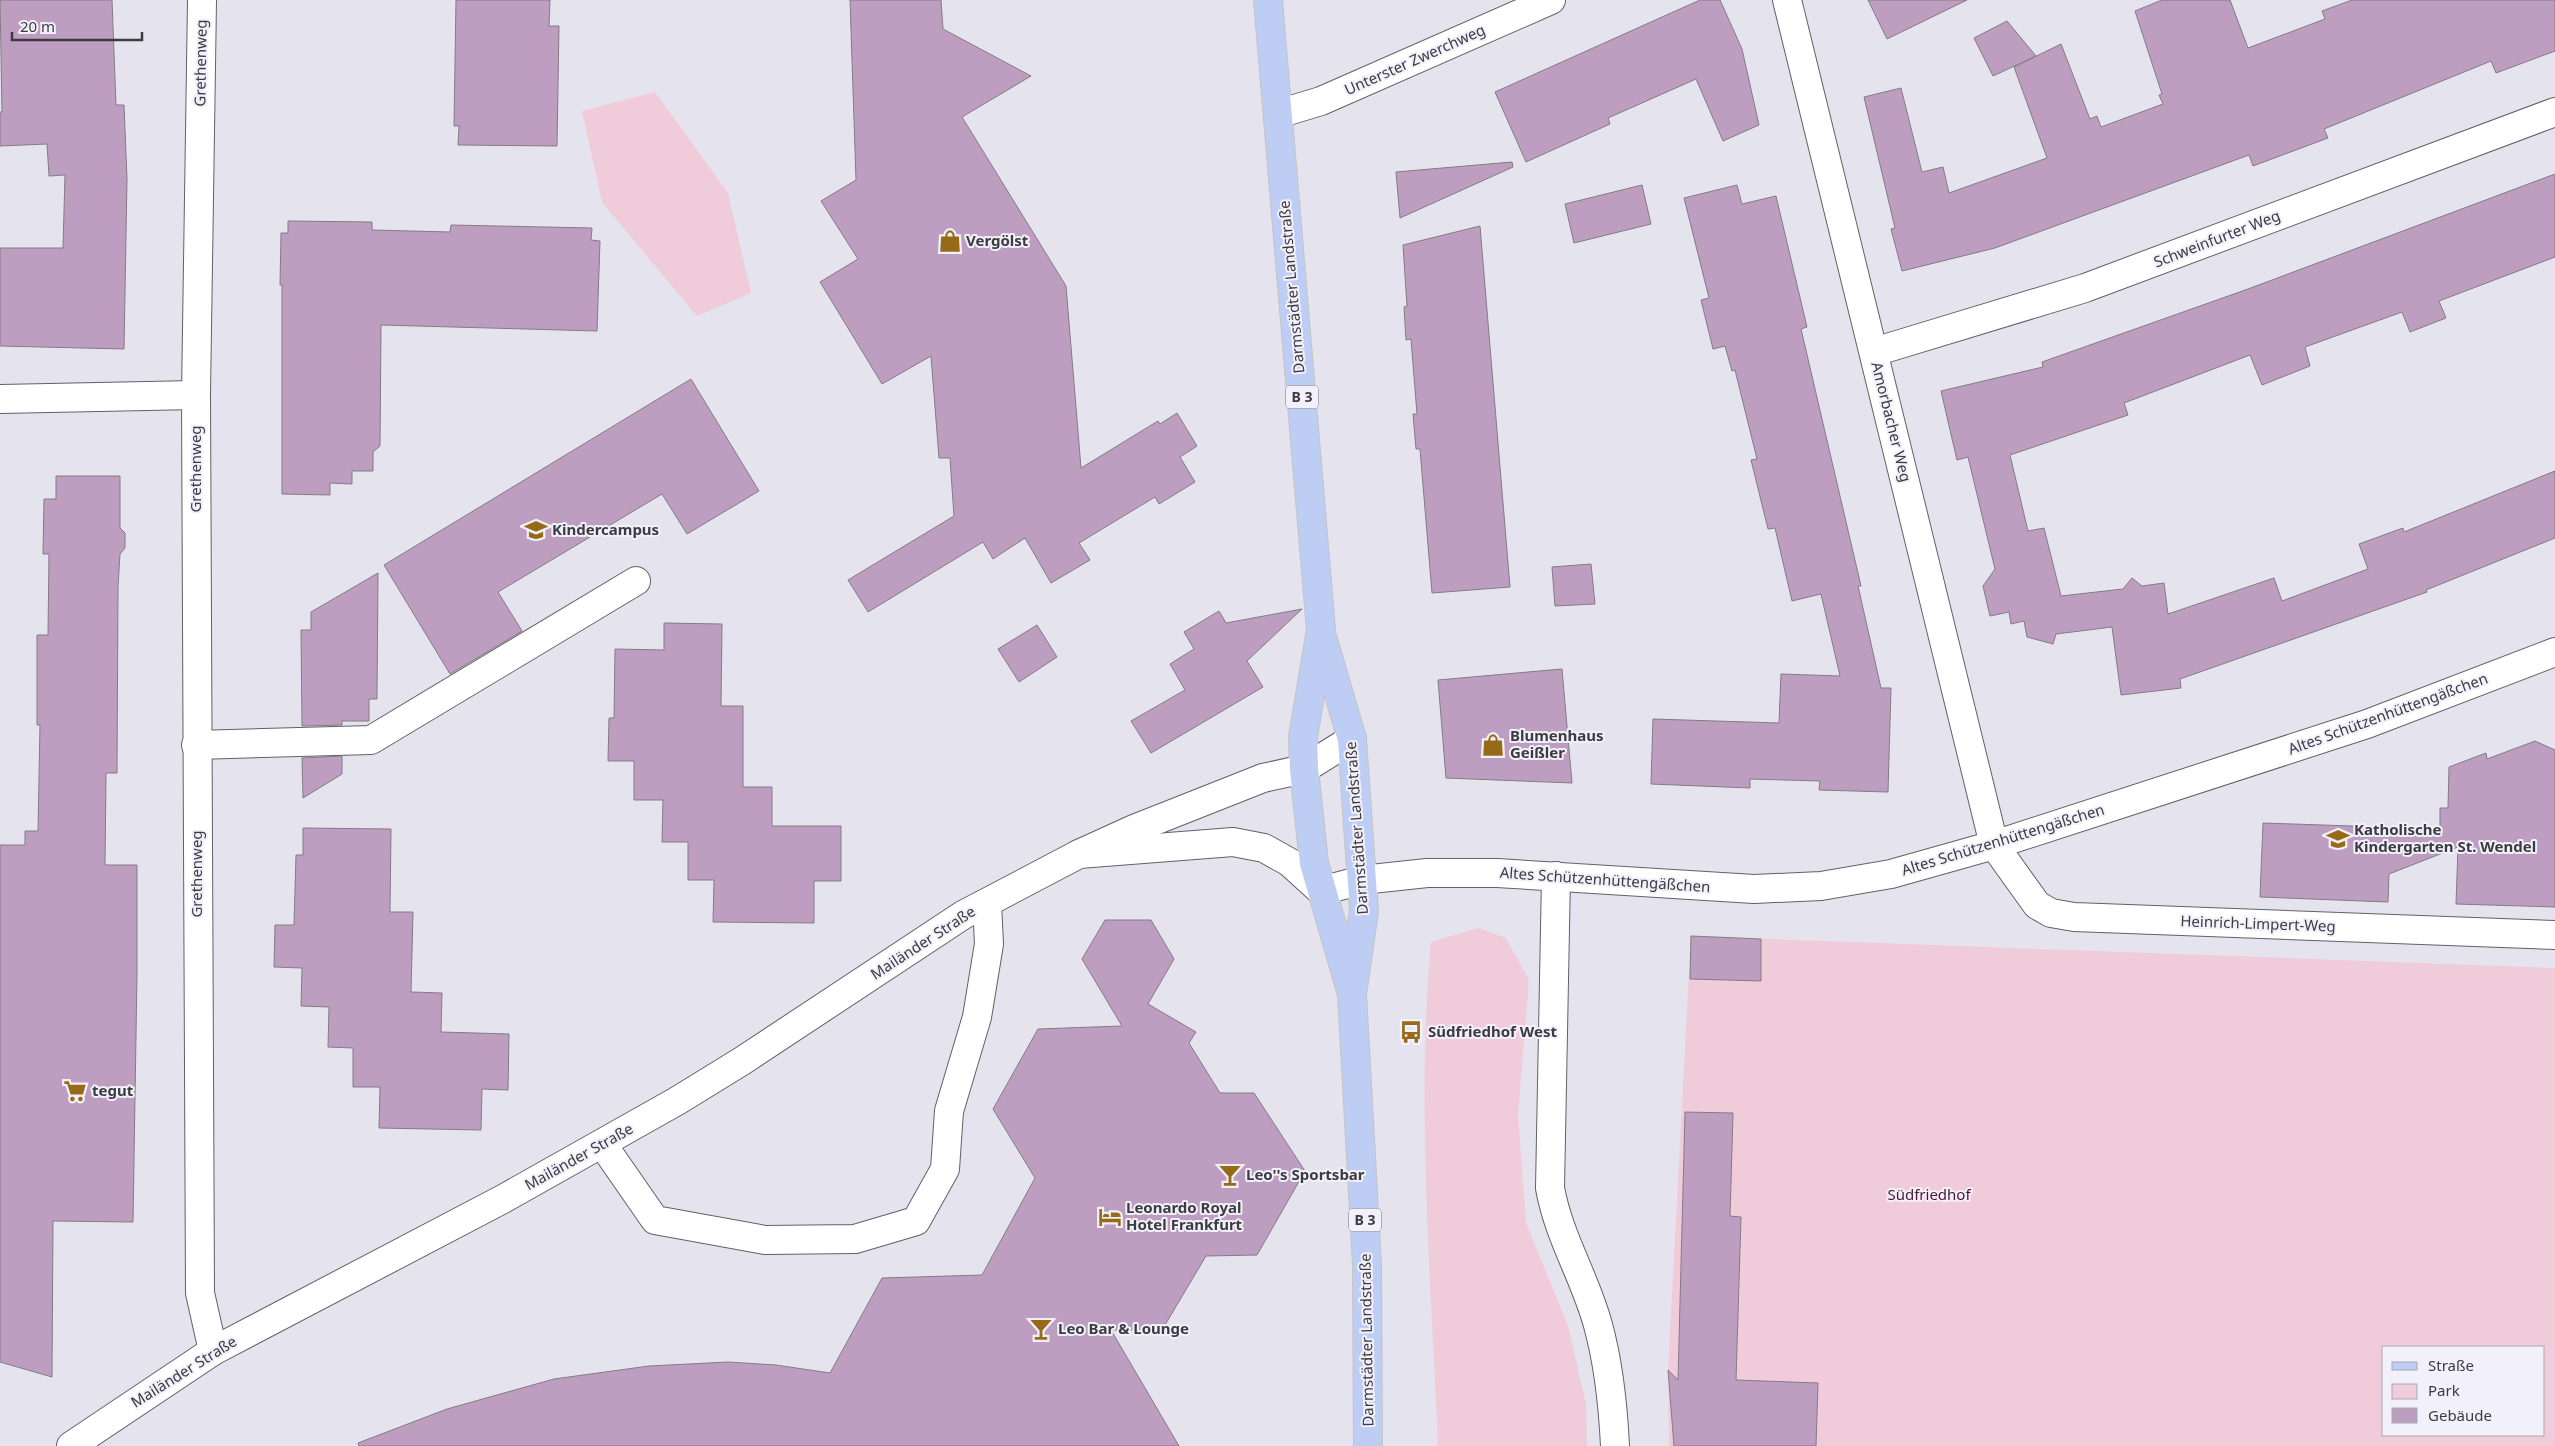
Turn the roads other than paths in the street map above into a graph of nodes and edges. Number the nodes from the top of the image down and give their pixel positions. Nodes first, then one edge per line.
1 (202, 0) edge
2 (1268, 0) edge
3 (1551, 0) edge
4 (1787, 0) edge
5 (2555, 112) edge
6 (1278, 114) junction
7 (1874, 352) junction
8 (196, 395) junction
9 (0, 399) edge
10 (636, 581) dead end
11 (1321, 634) junction
12 (2555, 652) edge
13 (1352, 739) junction
14 (196, 745) junction
15 (1304, 768) junction
16 (1994, 845) junction
17 (1079, 854) junction
18 (1556, 876) junction
19 (1362, 880) junction
20 (1321, 892) junction
21 (987, 903) junction
22 (2555, 935) edge
23 (1352, 994) junction
24 (603, 1145) junction
25 (213, 1351) junction
26 (71, 1446) edge
27 (1368, 1446) edge
28 (1615, 1446) edge

1 - 8 street, Grethenweg
2 - 6 main road, Darmstädter Landstraße / B 3
3 - 6 street, Unterster Zwerchweg
4 - 7 street, Amorbacher Weg
5 - 7 street, Schweinfurter Weg
6 - 11 main road, Darmstädter Landstraße / B 3
7 - 16 street, Amorbacher Weg
8 - 9 street
8 - 14 street, Grethenweg
10 - 14 street
11 - 13 main road, Darmstädter Landstraße / B 3
11 - 15 main road, Darmstädter Landstraße / B 3
12 - 16 street, Altes Schützenhüttengäßchen
13 - 15 street, Mailänder Straße
13 - 19 main road, Darmstädter Landstraße / B 3
14 - 25 street, Grethenweg
15 - 17 street, Mailänder Straße
15 - 20 main road, Darmstädter Landstraße / B 3
16 - 18 street, Altes Schützenhüttengäßchen
16 - 22 street, Heinrich-Limpert-Weg
17 - 20 street, Mailänder Straße
17 - 21 street, Mailänder Straße
18 - 19 street, Altes Schützenhüttengäßchen
18 - 28 street
19 - 20 street
19 - 23 main road, Darmstädter Landstraße / B 3
20 - 23 main road, Darmstädter Landstraße / B 3
21 - 24 street, Mailänder Straße
21 - 24 street
23 - 27 main road, Darmstädter Landstraße / B 3
24 - 25 street, Mailänder Straße
25 - 26 street, Mailänder Straße

